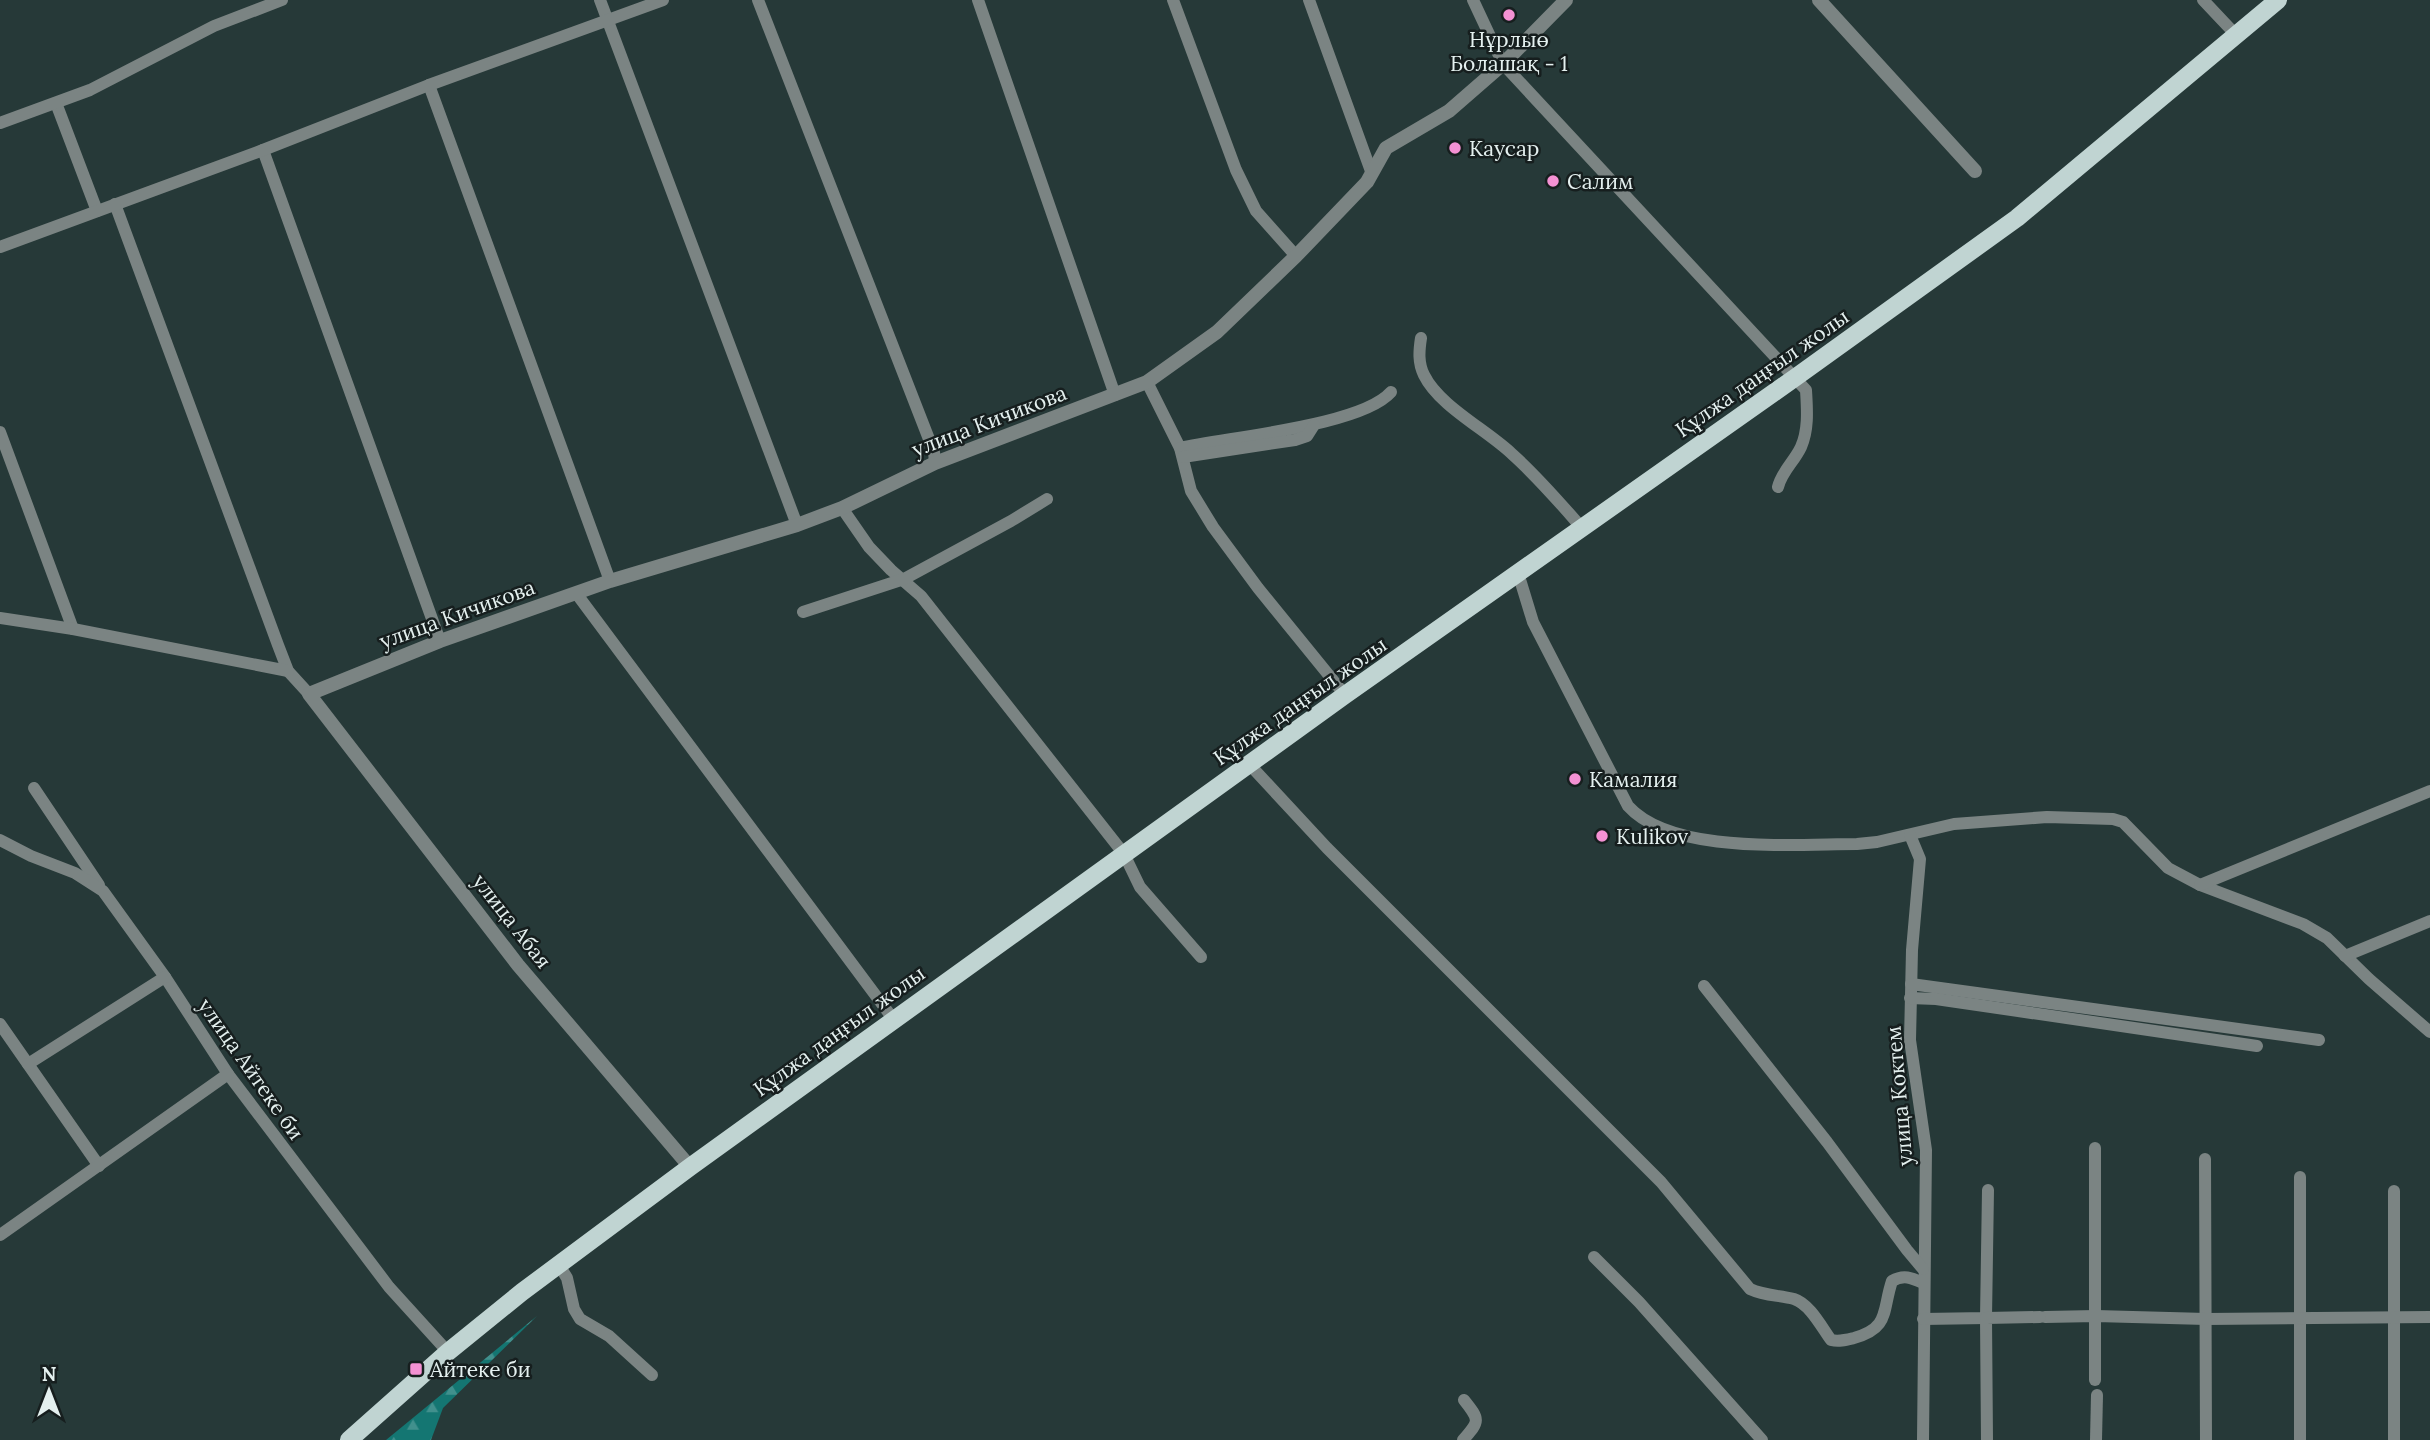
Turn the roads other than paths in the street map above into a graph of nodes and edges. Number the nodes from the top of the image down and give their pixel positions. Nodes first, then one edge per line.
1 (282, 0) edge
2 (600, 0) edge
3 (663, 0) edge
4 (758, 0) edge
5 (978, 0) edge
6 (1173, 0) edge
7 (1309, 0) edge
8 (1474, 0) edge
9 (1566, 0) edge
10 (1819, 0) edge
11 (2278, 0) edge
12 (2209, 2) edge
13 (608, 18) junction
14 (2237, 36) junction
15 (1503, 64) junction
16 (429, 85) junction
17 (56, 103) junction
18 (0, 123) edge
19 (263, 150) junction
20 (1975, 171) dead end
21 (1372, 174) junction
22 (115, 204) junction
23 (97, 211) junction
24 (0, 247) edge
25 (1296, 256) junction
26 (1421, 338) dead end
27 (1796, 377) junction
28 (1147, 382) junction
29 (1391, 392) dead end
30 (1115, 395) junction
31 (0, 432) edge
32 (1182, 452) junction
33 (935, 463) junction
34 (1778, 487) dead end
35 (1047, 499) dead end
36 (842, 508) junction
37 (797, 525) junction
38 (1582, 528) junction
39 (1518, 573) junction
40 (904, 579) junction
41 (610, 581) junction
42 (576, 593) junction
43 (803, 612) dead end
44 (0, 618) edge
45 (73, 629) junction
46 (440, 641) junction
47 (288, 671) junction
48 (309, 694) junction
49 (1345, 695) junction
50 (1249, 764) junction
51 (34, 788) dead end
52 (2430, 791) edge
53 (1910, 835) junction
54 (0, 840) edge
55 (1124, 854) junction
56 (2200, 885) junction
57 (103, 891) junction
58 (2430, 921) edge
59 (2345, 956) junction
60 (1201, 957) dead end
61 (165, 977) junction
62 (1911, 984) junction
63 (1704, 986) dead end
64 (1910, 998) junction
65 (894, 1020) junction
66 (0, 1024) edge
67 (2430, 1032) edge
68 (2319, 1040) dead end
69 (2257, 1046) dead end
70 (28, 1064) junction
71 (228, 1074) junction
72 (2095, 1148) dead end
73 (2205, 1159) dead end
74 (99, 1166) junction
75 (690, 1167) junction
76 (2300, 1177) dead end
77 (1988, 1190) dead end
78 (2394, 1191) dead end
79 (0, 1235) edge
80 (1594, 1257) dead end
81 (559, 1265) junction
82 (1923, 1269) junction
83 (1923, 1283) junction
84 (2096, 1316) junction
85 (2393, 1317) junction
86 (2430, 1317) edge
87 (1986, 1318) junction
88 (2300, 1318) junction
89 (1923, 1319) junction
90 (2206, 1319) junction
91 (448, 1352) junction
92 (652, 1375) dead end
93 (2095, 1380) dead end
94 (2096, 1395) dead end
95 (1464, 1400) dead end
96 (349, 1440) edge
97 (1463, 1440) edge
98 (1762, 1440) edge
99 (1923, 1440) edge
100 (1987, 1440) edge
101 (2096, 1440) edge
102 (2206, 1440) edge
103 (2300, 1440) edge
104 (2394, 1440) edge

1 - 17 street
2 - 13 street
3 - 13 street
4 - 33 street
5 - 30 street
6 - 25 street
7 - 21 street
8 - 15 street
9 - 15 street, улица Кичикова
10 - 20 street
11 - 14 main road, Құлжа даңғыл жолы
12 - 14 street
13 - 16 street
13 - 37 street
14 - 27 main road, Құлжа даңғыл жолы
15 - 21 street, улица Кичикова
15 - 27 street
16 - 19 street
16 - 41 street
17 - 18 street
17 - 23 street
19 - 22 street
19 - 46 street
21 - 25 street, улица Кичикова
22 - 23 street
22 - 47 street
23 - 24 street
25 - 28 street, улица Кичикова
26 - 38 street
27 - 34 street
27 - 38 main road, Құлжа даңғыл жолы
28 - 30 street, улица Кичикова
28 - 32 street
29 - 32 street
30 - 33 street, улица Кичикова
31 - 45 street
32 - 49 street
33 - 36 street, улица Кичикова
35 - 40 street
36 - 37 street, улица Кичикова
36 - 40 street
37 - 41 street, улица Кичикова
38 - 39 main road, Құлжа даңғыл жолы
39 - 49 main road, Құлжа даңғыл жолы
39 - 53 street
40 - 43 street
40 - 55 street
41 - 42 street, улица Кичикова
42 - 46 street, улица Кичикова
42 - 65 street
44 - 45 street
45 - 47 street
46 - 48 street, улица Кичикова
47 - 48 street
48 - 75 street, улица Абая
49 - 50 main road, Құлжа даңғыл жолы
50 - 55 main road, Құлжа даңғыл жолы
50 - 83 street
51 - 57 street
52 - 56 street
53 - 56 street
53 - 62 street, улица Коктем
54 - 57 street, улица Айтеке би
55 - 60 street
55 - 65 main road, Құлжа даңғыл жолы
56 - 59 street
57 - 61 street, улица Айтеке би
58 - 59 street
59 - 67 street
61 - 70 street
61 - 71 street, улица Айтеке би
62 - 64 street, улица Коктем
62 - 68 street
63 - 82 street
64 - 69 street
64 - 82 street, улица Коктем
65 - 75 main road, Құлжа даңғыл жолы
66 - 70 street
70 - 74 street
71 - 74 street
71 - 91 street, улица Айтеке би
72 - 84 street
73 - 90 street
74 - 79 street
75 - 81 main road, Құлжа даңғыл жолы
76 - 88 street
77 - 87 street
78 - 85 street
80 - 98 street
81 - 91 main road, Құлжа даңғыл жолы
81 - 92 street
82 - 83 street, улица Коктем
83 - 89 street, улица Коктем
84 - 87 street
84 - 90 street
84 - 93 street
85 - 86 street
85 - 88 street
85 - 104 street
87 - 89 street
87 - 100 street
88 - 90 street
88 - 103 street
89 - 99 street, улица Коктем
90 - 102 street
91 - 96 main road, Құлжа даңғыл жолы
94 - 101 street
95 - 97 street

